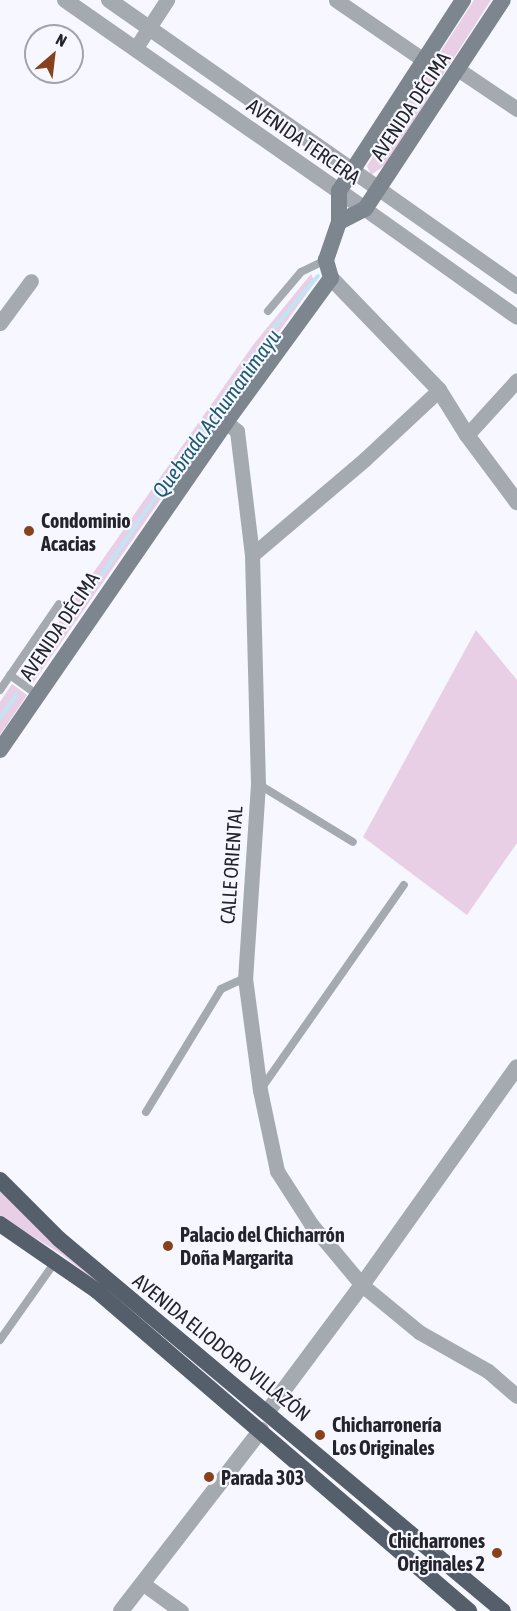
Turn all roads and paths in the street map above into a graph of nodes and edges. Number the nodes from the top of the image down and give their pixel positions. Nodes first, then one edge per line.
1 (65, 0) edge
2 (109, 0) edge
3 (167, 0) edge
4 (336, 0) edge
5 (463, 0) edge
6 (503, 0) edge
7 (149, 29) junction
8 (135, 49) junction
9 (425, 61) junction
10 (459, 70) junction
11 (517, 109) edge
12 (352, 171) junction
13 (379, 189) junction
14 (339, 191) junction
15 (365, 209) junction
16 (339, 222) junction
17 (326, 260) junction
18 (331, 278) junction
19 (31, 281) dead end
20 (517, 286) edge
21 (268, 312) dead end
22 (517, 316) edge
23 (0, 323) edge
24 (517, 380) edge
25 (439, 390) junction
26 (226, 422) junction
27 (467, 435) junction
28 (517, 502) edge
29 (252, 555) junction
30 (59, 604) dead end
31 (10, 675) junction
32 (0, 689) edge
33 (38, 695) junction
34 (0, 750) edge
35 (258, 784) junction
36 (353, 842) dead end
37 (404, 885) dead end
38 (245, 978) junction
39 (517, 1067) edge
40 (260, 1090) junction
41 (146, 1112) dead end
42 (0, 1180) edge
43 (0, 1224) edge
44 (56, 1261) junction
45 (362, 1285) junction
46 (0, 1340) edge
47 (517, 1396) edge
48 (268, 1411) junction
49 (261, 1430) junction
50 (142, 1583) junction
51 (121, 1611) edge
52 (181, 1611) edge
53 (469, 1611) edge
54 (503, 1611) edge

1 - 8 street, AVENIDA TERCERA
2 - 7 street, AVENIDA TERCERA
3 - 7 street
4 - 9 street
5 - 9 main road, AVENIDA DÉCIMA
6 - 10 main road, AVENIDA DÉCIMA
7 - 8 street
7 - 12 street, AVENIDA TERCERA
8 - 14 street, AVENIDA TERCERA
9 - 12 main road, AVENIDA DÉCIMA
10 - 11 street
10 - 13 main road, AVENIDA DÉCIMA
12 - 13 street, AVENIDA TERCERA
12 - 14 main road, AVENIDA DÉCIMA
13 - 15 main road, AVENIDA DÉCIMA
13 - 20 street, AVENIDA TERCERA
14 - 15 street, AVENIDA TERCERA
14 - 16 main road
15 - 16 main road, AVENIDA DÉCIMA
15 - 22 street, AVENIDA TERCERA
16 - 17 main road
17 - 18 main road
17 - 21 lane
18 - 25 street
18 - 26 main road, AVENIDA DÉCIMA
19 - 23 street
24 - 27 street
25 - 27 street
25 - 29 street
26 - 29 street, CALLE ORIENTAL
26 - 33 main road, AVENIDA DÉCIMA
27 - 28 street
29 - 35 street, CALLE ORIENTAL
30 - 31 lane, AVENIDA DÉCIMA
31 - 32 lane, AVENIDA DÉCIMA
31 - 33 lane
33 - 34 main road, AVENIDA DÉCIMA
35 - 36 lane
35 - 38 street, CALLE ORIENTAL
37 - 40 lane
38 - 40 street, CALLE ORIENTAL
38 - 41 lane
39 - 45 street
40 - 45 street, CALLE ORIENTAL
42 - 48 highway, AVENIDA ELIODORO VILLAZÓN
43 - 44 highway, AVENIDA ELIODORO VILLAZÓN
44 - 46 lane
44 - 49 highway, AVENIDA ELIODORO VILLAZÓN
45 - 47 street, CALLE ORIENTAL
45 - 48 street
48 - 54 highway, AVENIDA ELIODORO VILLAZÓN
49 - 50 street
49 - 53 highway, AVENIDA ELIODORO VILLAZÓN
50 - 51 street
50 - 52 street

